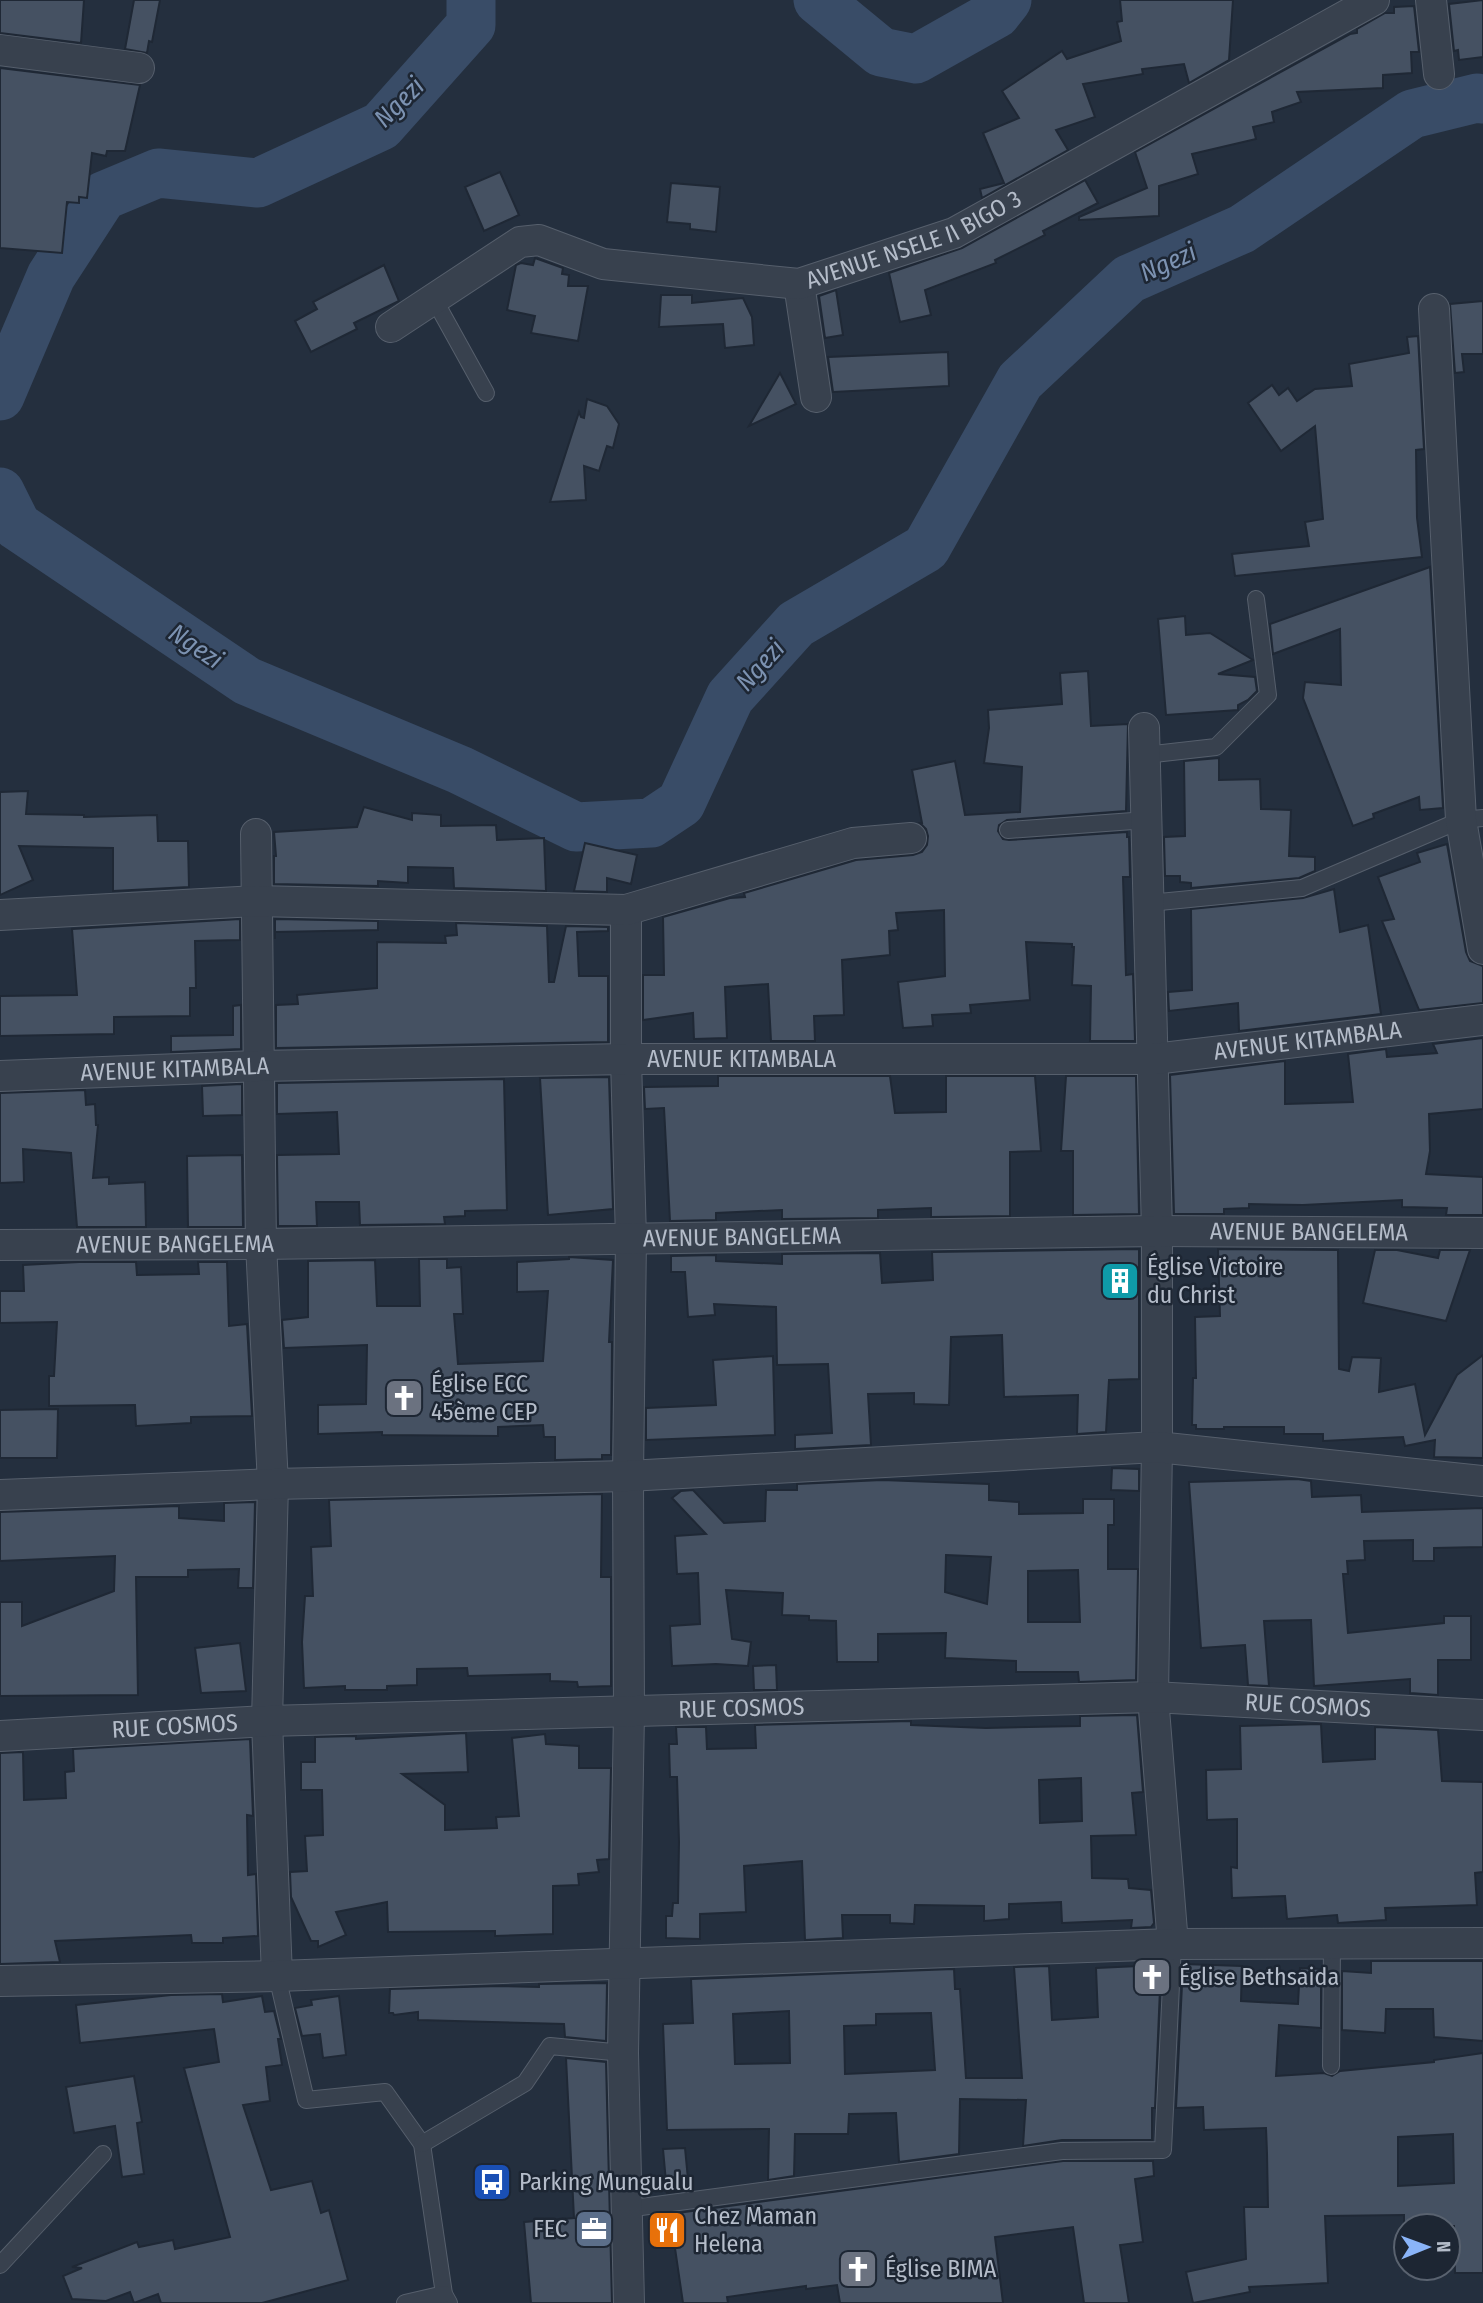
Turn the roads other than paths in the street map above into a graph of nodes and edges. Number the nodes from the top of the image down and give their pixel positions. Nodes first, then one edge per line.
1 (1374, 0) edge
2 (1431, 0) edge
3 (0, 50) edge
4 (139, 68) dead end
5 (1439, 74) dead end
6 (799, 284) junction
7 (434, 299) junction
8 (1434, 309) dead end
9 (391, 327) dead end
10 (486, 393) dead end
11 (816, 397) dead end
12 (1256, 599) dead end
13 (1144, 742) joint
14 (1472, 819) edge
15 (1147, 820) junction
16 (1008, 830) dead end
17 (256, 834) dead end
18 (911, 838) dead end
19 (257, 901) junction
20 (1149, 903) junction
21 (626, 910) junction
22 (0, 915) edge
23 (1483, 949) edge
24 (1483, 1020) edge
25 (626, 1059) junction
26 (1154, 1059) junction
27 (259, 1066) junction
28 (0, 1076) edge
29 (1157, 1231) junction
30 (1483, 1233) edge
31 (631, 1239) junction
32 (261, 1244) junction
33 (0, 1245) edge
34 (1157, 1447) junction
35 (628, 1476) junction
36 (1483, 1481) edge
37 (273, 1484) junction
38 (0, 1495) edge
39 (1153, 1696) junction
40 (629, 1713) junction
41 (1483, 1715) edge
42 (267, 1721) junction
43 (0, 1736) edge
44 (1483, 1943) edge
45 (1173, 1944) junction
46 (1332, 1944) junction
47 (624, 1964) junction
48 (277, 1976) junction
49 (0, 1980) edge
50 (623, 2053) junction
51 (1331, 2066) dead end
52 (422, 2144) junction
53 (103, 2154) dead end
54 (626, 2209) junction
55 (0, 2265) edge
56 (446, 2298) edge
57 (405, 2303) edge
58 (629, 2303) edge

1 - 6 street, AVENUE NSELE II BIGO 3
2 - 5 street
3 - 4 street
6 - 7 street, AVENUE NSELE II BIGO 3
6 - 11 street
7 - 9 street, AVENUE NSELE II BIGO 3
7 - 10 lane
8 - 14 street
12 - 13 lane
13 - 15 street
14 - 20 lane
14 - 23 street
15 - 16 lane
15 - 20 street
17 - 19 street
18 - 21 street
19 - 21 street
19 - 22 street
19 - 27 street
20 - 26 street
21 - 25 street
24 - 26 street, AVENUE KITAMBALA
25 - 26 street, AVENUE KITAMBALA
25 - 27 street, AVENUE KITAMBALA
25 - 31 street
26 - 29 street
27 - 28 street, AVENUE KITAMBALA
27 - 32 street
29 - 30 street, AVENUE BANGELEMA
29 - 31 street, AVENUE BANGELEMA
29 - 34 street
31 - 32 street, AVENUE BANGELEMA
31 - 35 street
32 - 33 street, AVENUE BANGELEMA
32 - 37 street
34 - 35 street
34 - 36 street
34 - 39 street
35 - 37 street
35 - 40 street
37 - 38 street
37 - 42 street
39 - 40 street, RUE COSMOS
39 - 41 street, RUE COSMOS
39 - 45 street
40 - 42 street, RUE COSMOS
40 - 47 street
42 - 43 street, RUE COSMOS
42 - 48 street
44 - 46 street
45 - 46 street
45 - 47 street
45 - 54 lane
46 - 51 lane
47 - 48 street
47 - 50 street
48 - 49 street
48 - 52 lane
50 - 52 lane
50 - 54 street
52 - 56 lane
53 - 55 lane
54 - 58 street
56 - 57 lane

